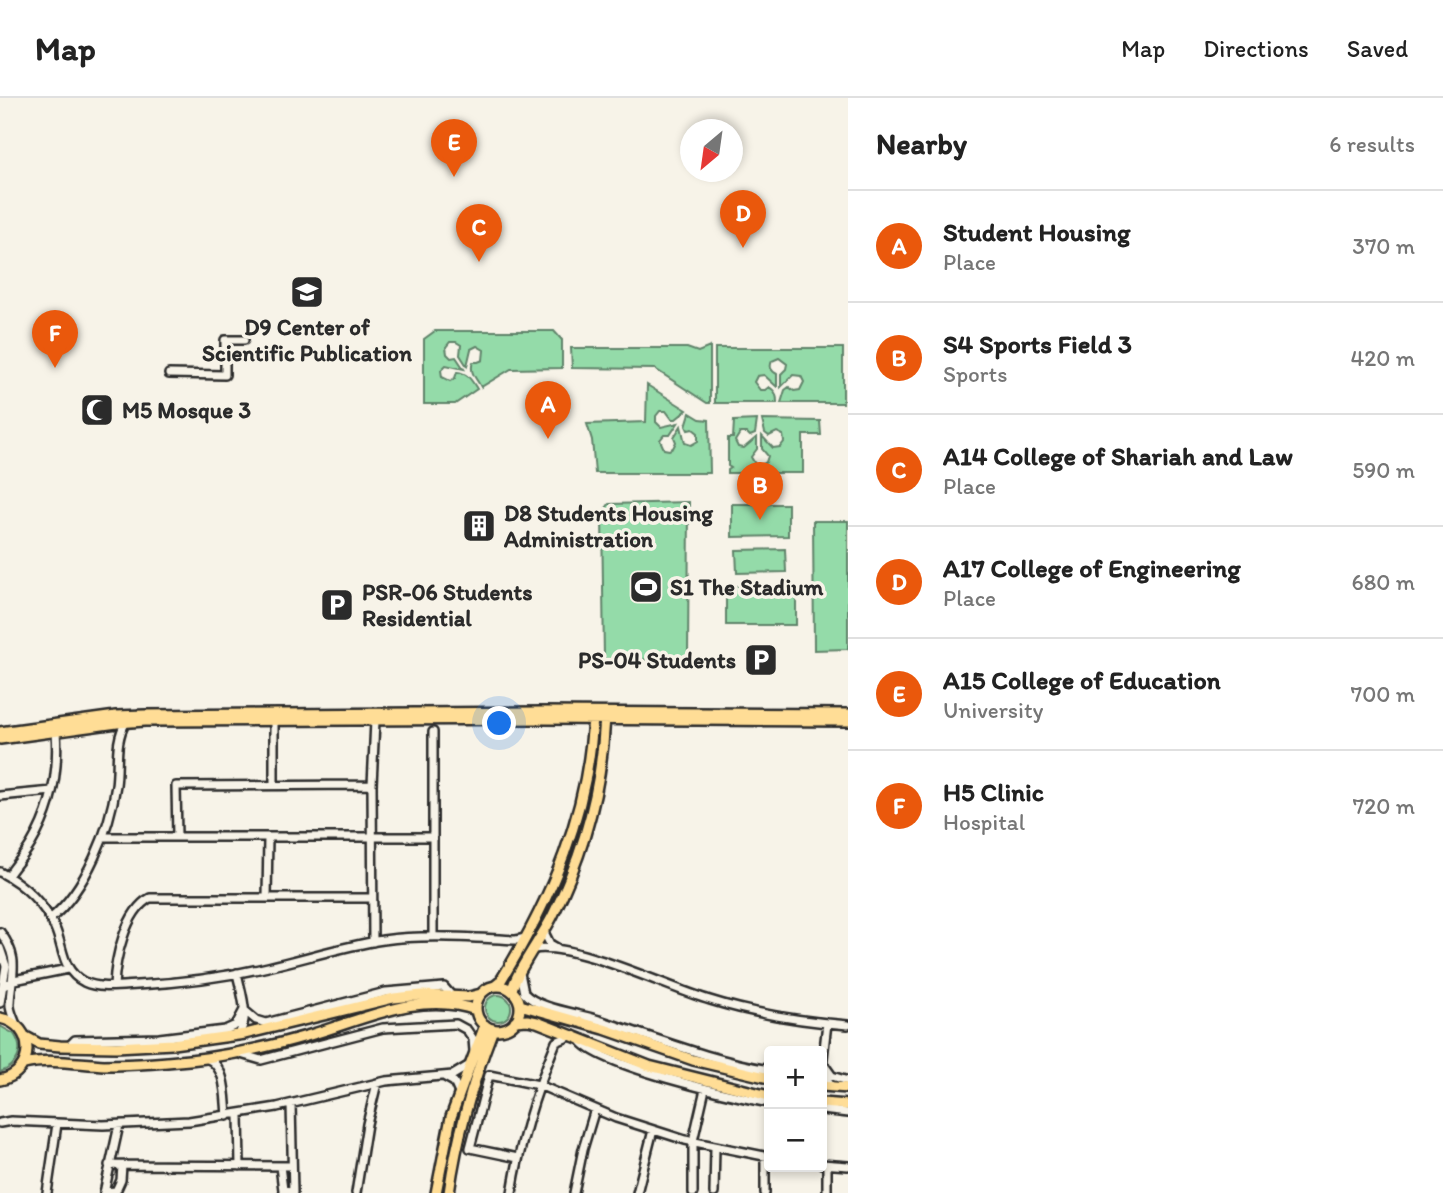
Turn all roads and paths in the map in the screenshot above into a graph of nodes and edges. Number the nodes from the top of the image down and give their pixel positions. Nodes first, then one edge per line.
1 (244, 340) dead end
2 (169, 374) dead end
3 (848, 714) edge
4 (593, 717) junction
5 (605, 717) junction
6 (274, 721) junction
7 (375, 721) junction
8 (848, 721) edge
9 (126, 722) junction
10 (107, 724) junction
11 (0, 732) edge
12 (56, 732) junction
13 (433, 732) dead end
14 (118, 734) junction
15 (0, 739) edge
16 (274, 785) junction
17 (372, 785) junction
18 (52, 791) junction
19 (0, 796) edge
20 (103, 837) junction
21 (177, 837) junction
22 (268, 837) junction
23 (372, 837) junction
24 (433, 837) junction
25 (4, 874) edge
26 (267, 898) junction
27 (372, 898) junction
28 (50, 919) junction
29 (0, 932) edge
30 (544, 932) junction
31 (433, 937) junction
32 (526, 938) junction
33 (373, 942) junction
34 (510, 943) junction
35 (0, 948) edge
36 (558, 948) junction
37 (534, 949) junction
38 (514, 959) junction
39 (68, 969) junction
40 (520, 972) junction
41 (237, 973) junction
42 (13, 980) junction
43 (4, 986) junction
44 (114, 986) junction
45 (495, 986) junction
46 (512, 990) junction
47 (481, 994) junction
48 (451, 995) junction
49 (0, 1003) edge
50 (520, 1005) junction
51 (476, 1010) junction
52 (244, 1012) junction
53 (0, 1018) edge
54 (516, 1021) junction
55 (827, 1023) junction
56 (16, 1025) junction
57 (547, 1025) junction
58 (848, 1025) edge
59 (489, 1027) junction
60 (260, 1031) junction
61 (238, 1035) junction
62 (576, 1036) junction
63 (26, 1037) junction
64 (556, 1042) junction
65 (69, 1046) junction
66 (824, 1046) edge
67 (474, 1051) junction
68 (234, 1053) junction
69 (205, 1058) junction
70 (24, 1064) junction
71 (468, 1066) junction
72 (764, 1069) edge
73 (827, 1070) edge
74 (221, 1075) junction
75 (441, 1075) junction
76 (764, 1077) edge
77 (4, 1079) edge
78 (848, 1081) edge
79 (377, 1083) junction
80 (539, 1085) junction
81 (827, 1086) edge
82 (0, 1087) edge
83 (848, 1088) edge
84 (705, 1089) junction
85 (458, 1093) junction
86 (764, 1095) edge
87 (764, 1102) edge
88 (827, 1103) edge
89 (291, 1104) junction
90 (848, 1105) edge
91 (595, 1110) junction
92 (827, 1111) edge
93 (848, 1113) edge
94 (1, 1114) edge
95 (239, 1115) junction
96 (227, 1116) junction
97 (11, 1121) junction
98 (0, 1124) edge
99 (57, 1124) junction
100 (119, 1125) junction
101 (653, 1130) junction
102 (692, 1141) junction
103 (715, 1147) junction
104 (764, 1156) edge
105 (518, 1158) junction
106 (827, 1164) edge
107 (109, 1165) junction
108 (122, 1166) junction
109 (240, 1166) junction
110 (280, 1166) junction
111 (291, 1166) junction
112 (848, 1166) edge
113 (766, 1172) edge
114 (825, 1172) edge
115 (292, 1192) edge
116 (47, 1193) edge
117 (104, 1193) edge
118 (356, 1193) edge
119 (436, 1193) edge
120 (449, 1193) edge
121 (513, 1193) edge
122 (574, 1193) edge
123 (636, 1193) edge
124 (693, 1193) edge
125 (713, 1193) edge
126 (765, 1193) edge
127 (827, 1193) edge

1 - 2 street
3 - 5 main road
4 - 5 main road
4 - 7 main road
4 - 11 main road
4 - 32 main road
5 - 8 main road
5 - 30 main road
6 - 7 main road
6 - 9 main road
6 - 16 street
7 - 17 street
9 - 10 main road
9 - 14 street
10 - 12 main road
10 - 14 street
12 - 15 main road
12 - 18 street
13 - 24 street
14 - 20 street
16 - 17 street
16 - 21 street
17 - 23 street
18 - 19 street
18 - 25 street
20 - 21 street
20 - 28 street
21 - 22 street
22 - 23 street
22 - 26 street
23 - 24 street
23 - 27 street
24 - 31 street
25 - 28 street
26 - 27 street
26 - 44 street
27 - 33 street
28 - 39 street
29 - 42 street
30 - 36 street
30 - 37 main road
31 - 33 street
31 - 34 street
32 - 34 street
32 - 38 main road
33 - 41 street
34 - 38 street
35 - 43 street
36 - 37 street
36 - 55 street
37 - 40 main road
38 - 45 main road
39 - 42 street
39 - 44 street
40 - 46 main road
40 - 72 street
41 - 44 street
41 - 52 street
42 - 43 street
42 - 56 street
43 - 49 street
45 - 46 main road
45 - 47 main road
46 - 50 main road
47 - 48 main road
47 - 51 main road
48 - 52 street
48 - 60 main road
50 - 54 main road
50 - 76 main road
51 - 59 main road
51 - 68 main road
52 - 60 street
52 - 61 street
52 - 65 street
53 - 56 main road
54 - 57 main road
54 - 59 main road
55 - 58 street
55 - 66 street
56 - 63 main road
57 - 62 main road
57 - 64 street
59 - 67 main road
59 - 120 main road
60 - 61 main road
61 - 65 main road
62 - 64 street
62 - 84 street
62 - 86 main road
63 - 65 main road
63 - 70 main road
64 - 80 street
67 - 68 street
67 - 71 main road
68 - 69 main road
68 - 74 street
69 - 70 main road
69 - 74 street
70 - 77 main road
71 - 75 street
71 - 85 main road
73 - 78 street
74 - 96 street
75 - 79 street
75 - 85 street
77 - 82 main road
79 - 89 street
79 - 118 street
80 - 91 street
80 - 105 street
80 - 105 street
81 - 83 main road
84 - 87 street
84 - 102 street
85 - 119 main road
88 - 90 main road
89 - 95 street
89 - 111 street
91 - 101 street
91 - 122 street
92 - 93 street
94 - 97 street
95 - 96 street
95 - 109 street
96 - 100 street
97 - 98 street
97 - 99 street
99 - 100 street
99 - 116 street
100 - 107 street
101 - 102 street
101 - 123 street
102 - 103 street
102 - 124 street
103 - 104 street
103 - 125 street
105 - 121 street
106 - 112 street
107 - 108 street
107 - 117 street
108 - 109 street
108 - 117 street
109 - 110 street
110 - 111 street
110 - 115 street
111 - 115 street
113 - 126 street
114 - 127 street

